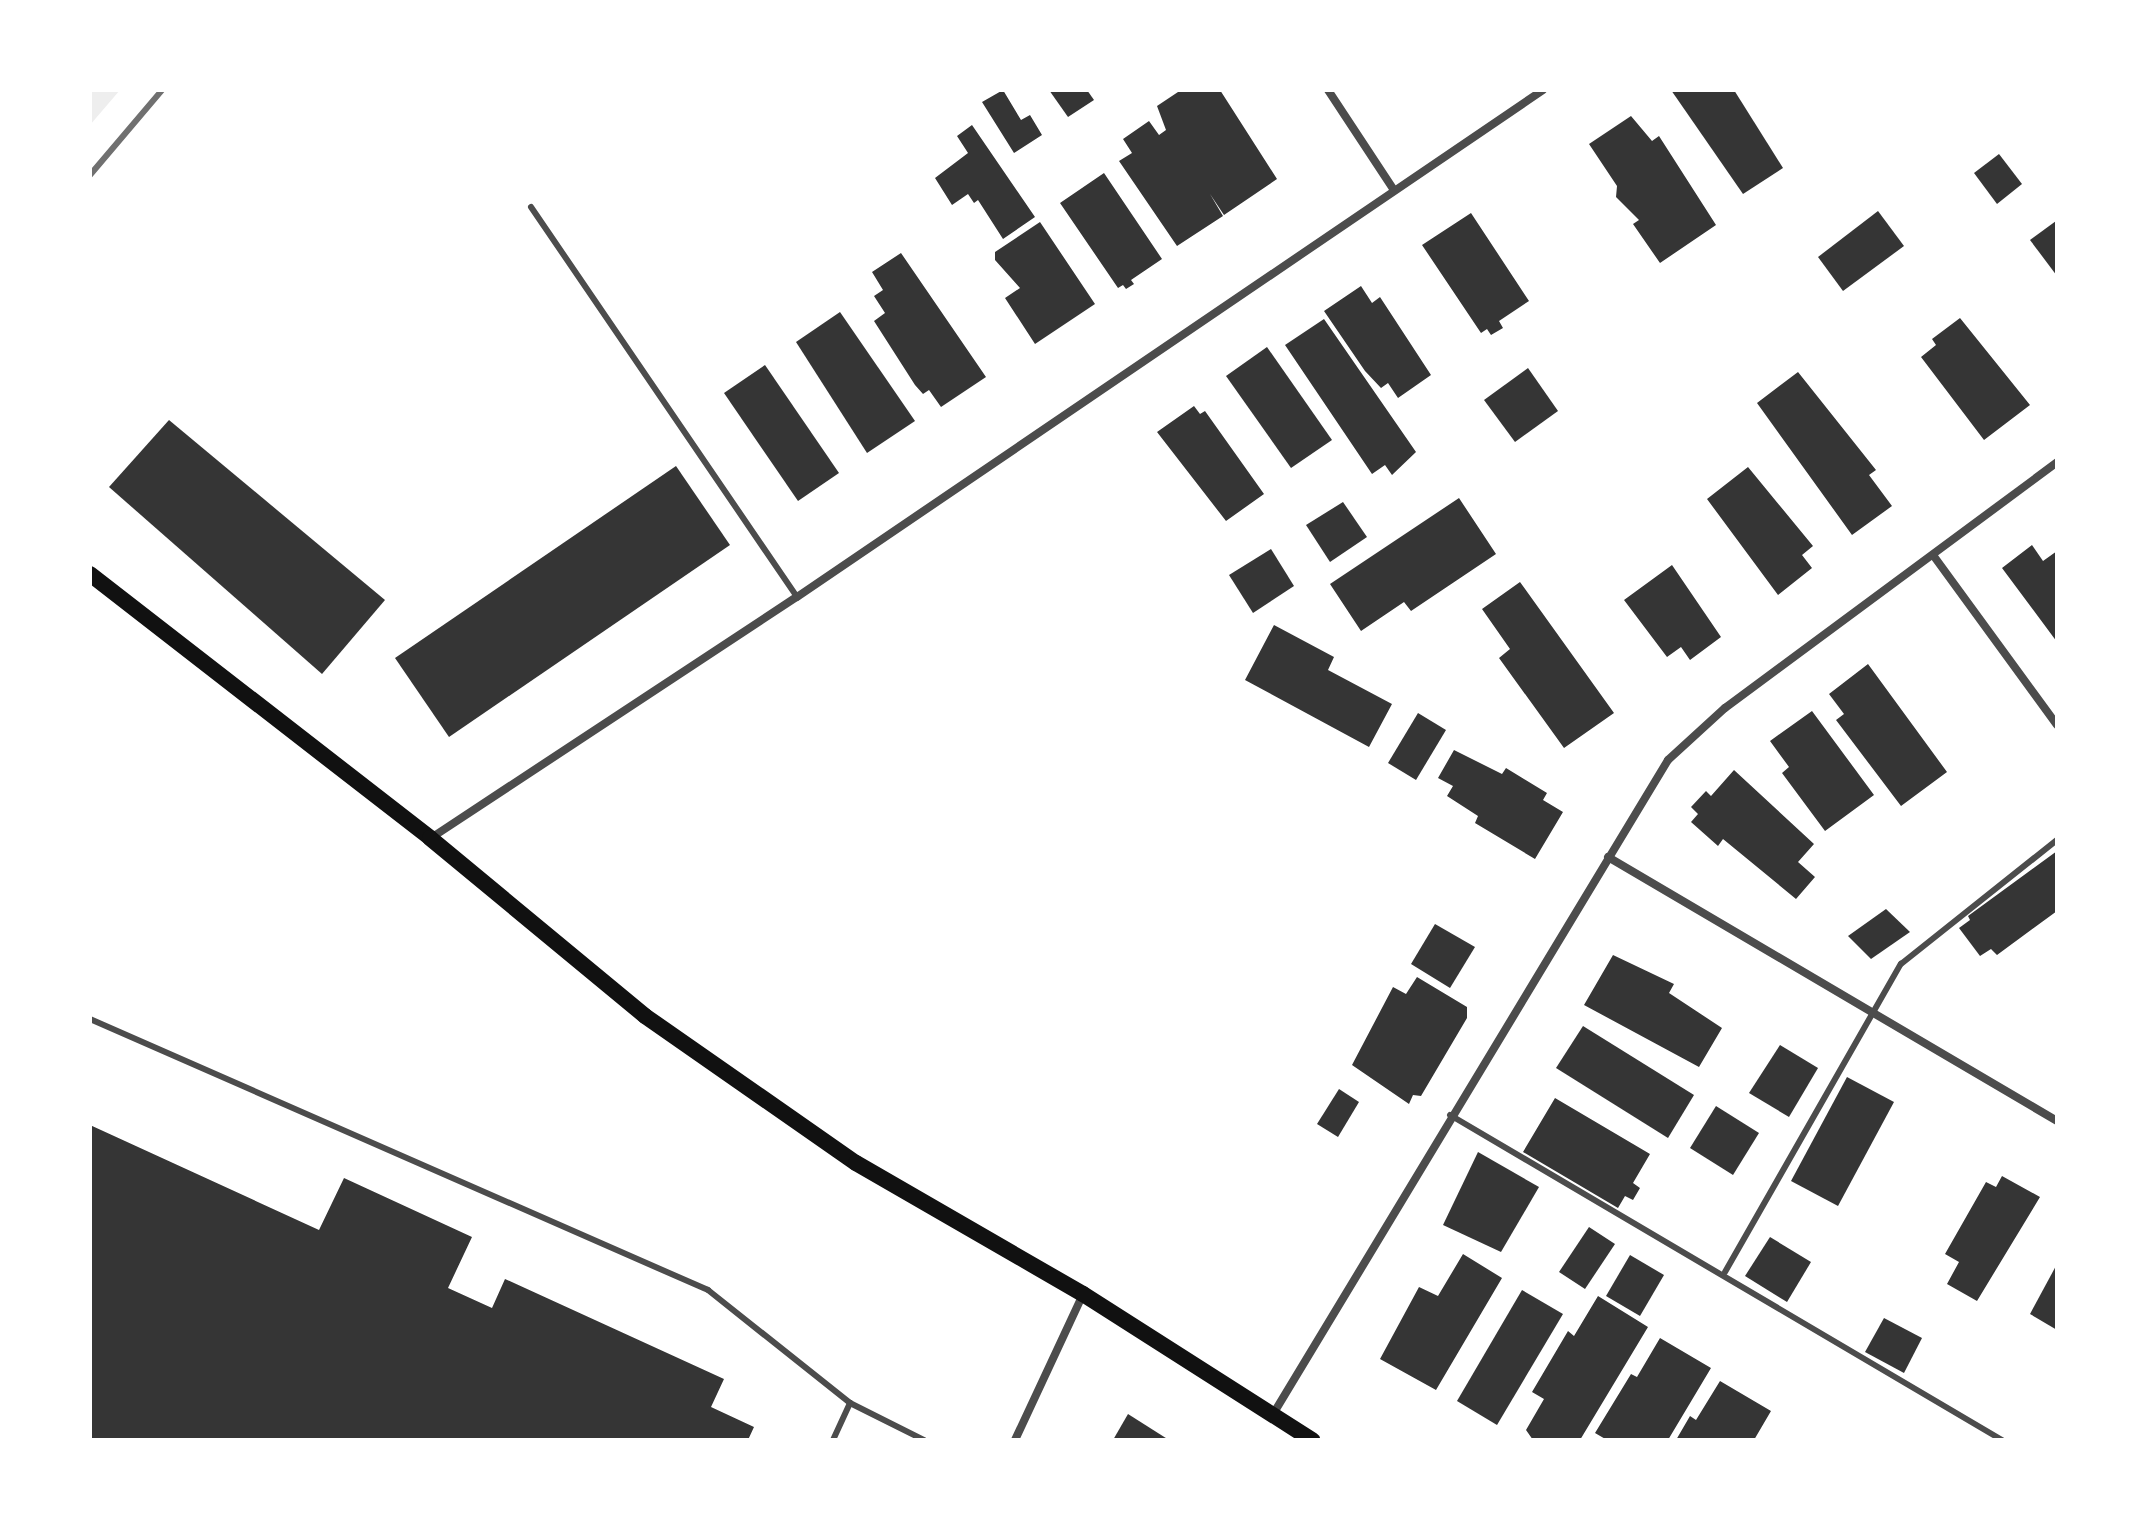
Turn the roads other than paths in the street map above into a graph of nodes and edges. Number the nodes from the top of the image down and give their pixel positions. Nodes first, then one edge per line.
1 (1328, 90) edge
2 (1543, 90) edge
3 (1394, 190) junction
4 (531, 207) dead end
5 (2057, 462) edge
6 (1933, 555) junction
7 (90, 574) edge
8 (797, 597) junction
9 (2057, 725) edge
10 (430, 838) junction
11 (2057, 840) edge
12 (1608, 857) junction
13 (1873, 1011) junction
14 (90, 1019) edge
15 (1450, 1115) junction
16 (2057, 1121) edge
17 (1725, 1272) junction
18 (1083, 1294) junction
19 (850, 1403) junction
20 (1271, 1417) junction
21 (833, 1440) edge
22 (924, 1440) edge
23 (1015, 1440) edge
24 (1312, 1440) edge
25 (2002, 1440) edge

1 - 3 street
2 - 3 street
3 - 8 street
4 - 8 lane
5 - 6 street
6 - 9 street
6 - 12 street
7 - 10 main road
8 - 10 street
10 - 18 main road
11 - 13 lane
12 - 13 street
12 - 15 street
13 - 16 street
13 - 17 lane
14 - 19 lane
15 - 17 lane
15 - 20 street
17 - 25 lane
18 - 20 main road
18 - 23 street
19 - 21 lane
19 - 22 lane
20 - 24 main road

